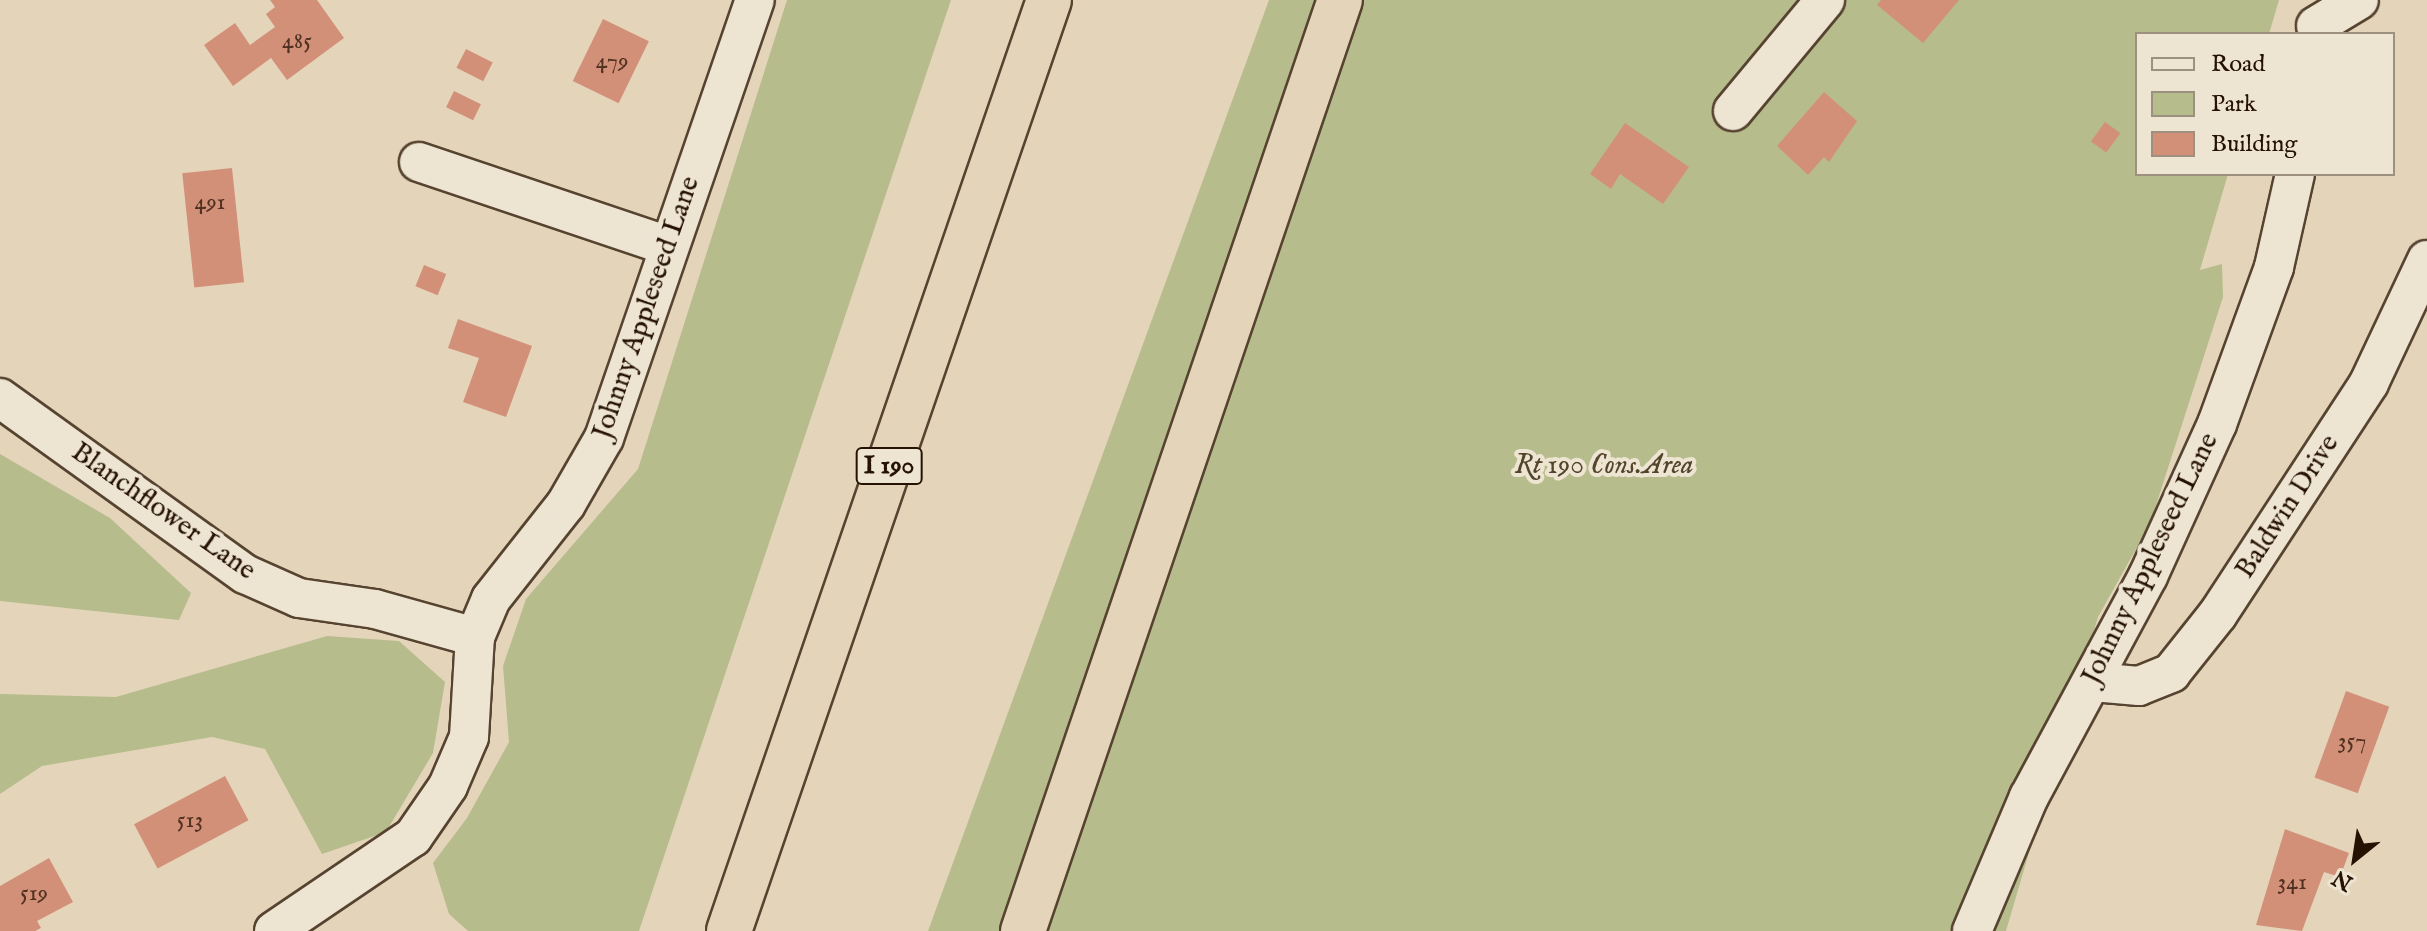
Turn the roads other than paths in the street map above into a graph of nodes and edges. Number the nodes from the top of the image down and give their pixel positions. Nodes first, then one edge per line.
1 (755, 0) edge
2 (1049, 0) edge
3 (1340, 0) edge
4 (1825, 0) edge
5 (2359, 0) edge
6 (2316, 20) edge
7 (1733, 111) dead end
8 (419, 162) dead end
9 (2295, 176) edge
10 (668, 246) junction
11 (2427, 260) edge
12 (0, 398) edge
13 (475, 637) junction
14 (2093, 682) junction
15 (274, 931) edge
16 (729, 931) edge
17 (1023, 931) edge
18 (1972, 931) edge

1 - 10 street, Johnny Appleseed Lane
2 - 16 highway, I 190
3 - 17 highway
4 - 7 street
5 - 6 street
8 - 10 street
9 - 14 street, Johnny Appleseed Lane
10 - 13 street, Johnny Appleseed Lane
11 - 14 street, Baldwin Drive
12 - 13 street, Blanchflower Lane
13 - 15 street, Johnny Appleseed Lane
14 - 18 street, Johnny Appleseed Lane

